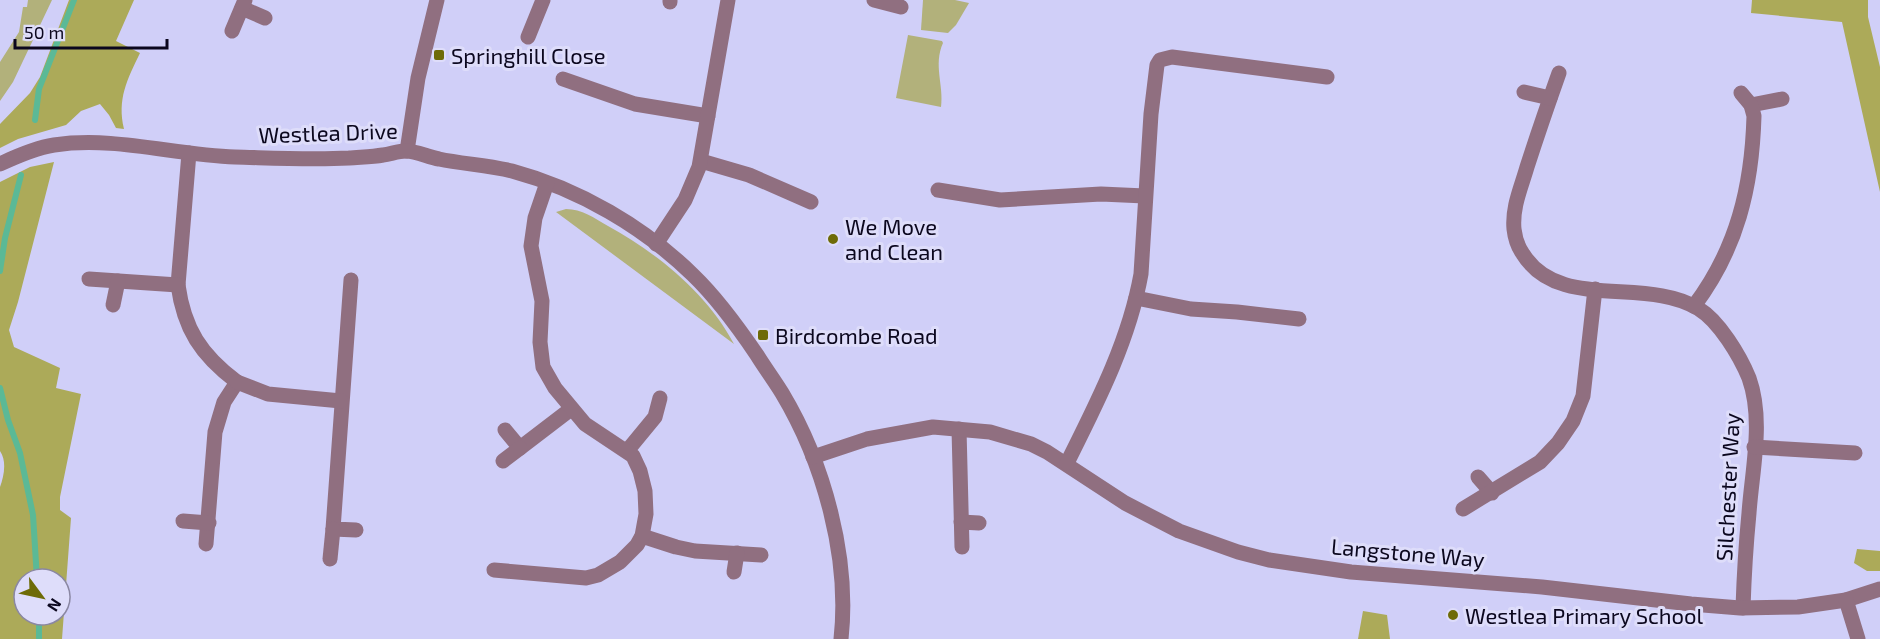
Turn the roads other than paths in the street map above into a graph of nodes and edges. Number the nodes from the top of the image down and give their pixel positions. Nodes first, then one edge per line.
1 (436, 0) edge
2 (728, 0) edge
3 (874, 0) edge
4 (538, 2) edge
5 (243, 4) edge
6 (901, 7) dead end
7 (265, 18) dead end
8 (232, 31) dead end
9 (528, 37) dead end
10 (1559, 73) dead end
11 (1327, 77) dead end
12 (563, 79) dead end
13 (1524, 92) dead end
14 (1741, 93) dead end
15 (1550, 98) junction
16 (1782, 99) dead end
17 (1752, 105) junction
18 (708, 116) junction
19 (407, 151) junction
20 (189, 153) junction
21 (701, 161) junction
22 (0, 164) edge
23 (547, 183) junction
24 (938, 190) dead end
25 (1145, 196) junction
26 (812, 202) dead end
27 (656, 244) junction
28 (89, 279) dead end
29 (351, 280) dead end
30 (118, 281) junction
31 (178, 285) junction
32 (1595, 290) junction
33 (1136, 298) junction
34 (113, 305) dead end
35 (1694, 306) junction
36 (1299, 319) dead end
37 (237, 382) junction
38 (660, 398) dead end
39 (341, 401) junction
40 (570, 409) junction
41 (959, 429) junction
42 (505, 430) dead end
43 (1754, 447) junction
44 (520, 448) junction
45 (627, 451) junction
46 (1855, 453) dead end
47 (813, 457) junction
48 (503, 461) dead end
49 (1067, 463) junction
50 (1478, 477) dead end
51 (1492, 493) junction
52 (1463, 509) dead end
53 (183, 521) dead end
54 (961, 522) junction
55 (209, 523) junction
56 (979, 523) dead end
57 (333, 529) junction
58 (356, 530) dead end
59 (642, 536) junction
60 (206, 544) dead end
61 (962, 547) dead end
62 (737, 553) junction
63 (761, 555) dead end
64 (330, 559) dead end
65 (494, 570) dead end
66 (734, 572) dead end
67 (1880, 589) edge
68 (1846, 600) junction
69 (1743, 608) junction
70 (841, 639) edge
71 (1858, 639) edge

1 - 19 street
2 - 18 street
3 - 6 street
4 - 9 street
5 - 7 street
5 - 8 street
10 - 15 street, Silchester Way
11 - 25 street
12 - 18 street
13 - 15 street
14 - 17 street
15 - 32 street, Silchester Way
16 - 17 street
17 - 35 street
18 - 21 street
19 - 20 street, Westlea Drive
19 - 23 street, Westlea Drive
20 - 22 street, Westlea Drive
20 - 31 street
21 - 26 street
21 - 27 street
23 - 27 street, Westlea Drive
23 - 40 street
24 - 25 street
25 - 33 street
27 - 47 street, Westlea Drive
28 - 30 street
29 - 39 street
30 - 31 street
30 - 34 street
31 - 37 street
32 - 35 street, Silchester Way
32 - 51 street
33 - 36 street
33 - 49 street
35 - 43 street, Silchester Way
37 - 39 street
37 - 55 street
38 - 45 street
39 - 57 street
40 - 44 street
40 - 45 street
41 - 47 street, Langstone Way
41 - 49 street, Langstone Way
41 - 54 street
42 - 44 street
43 - 46 street
43 - 69 street, Silchester Way
44 - 48 street
45 - 59 street
47 - 70 street, Westlea Drive
49 - 69 street, Langstone Way
50 - 51 street
51 - 52 street
53 - 55 street
54 - 56 street
54 - 61 street
55 - 60 street
57 - 58 street
57 - 64 street
59 - 62 street
59 - 65 street
62 - 63 street
62 - 66 street
67 - 68 street, Langstone Way
68 - 69 street, Langstone Way
68 - 71 street

